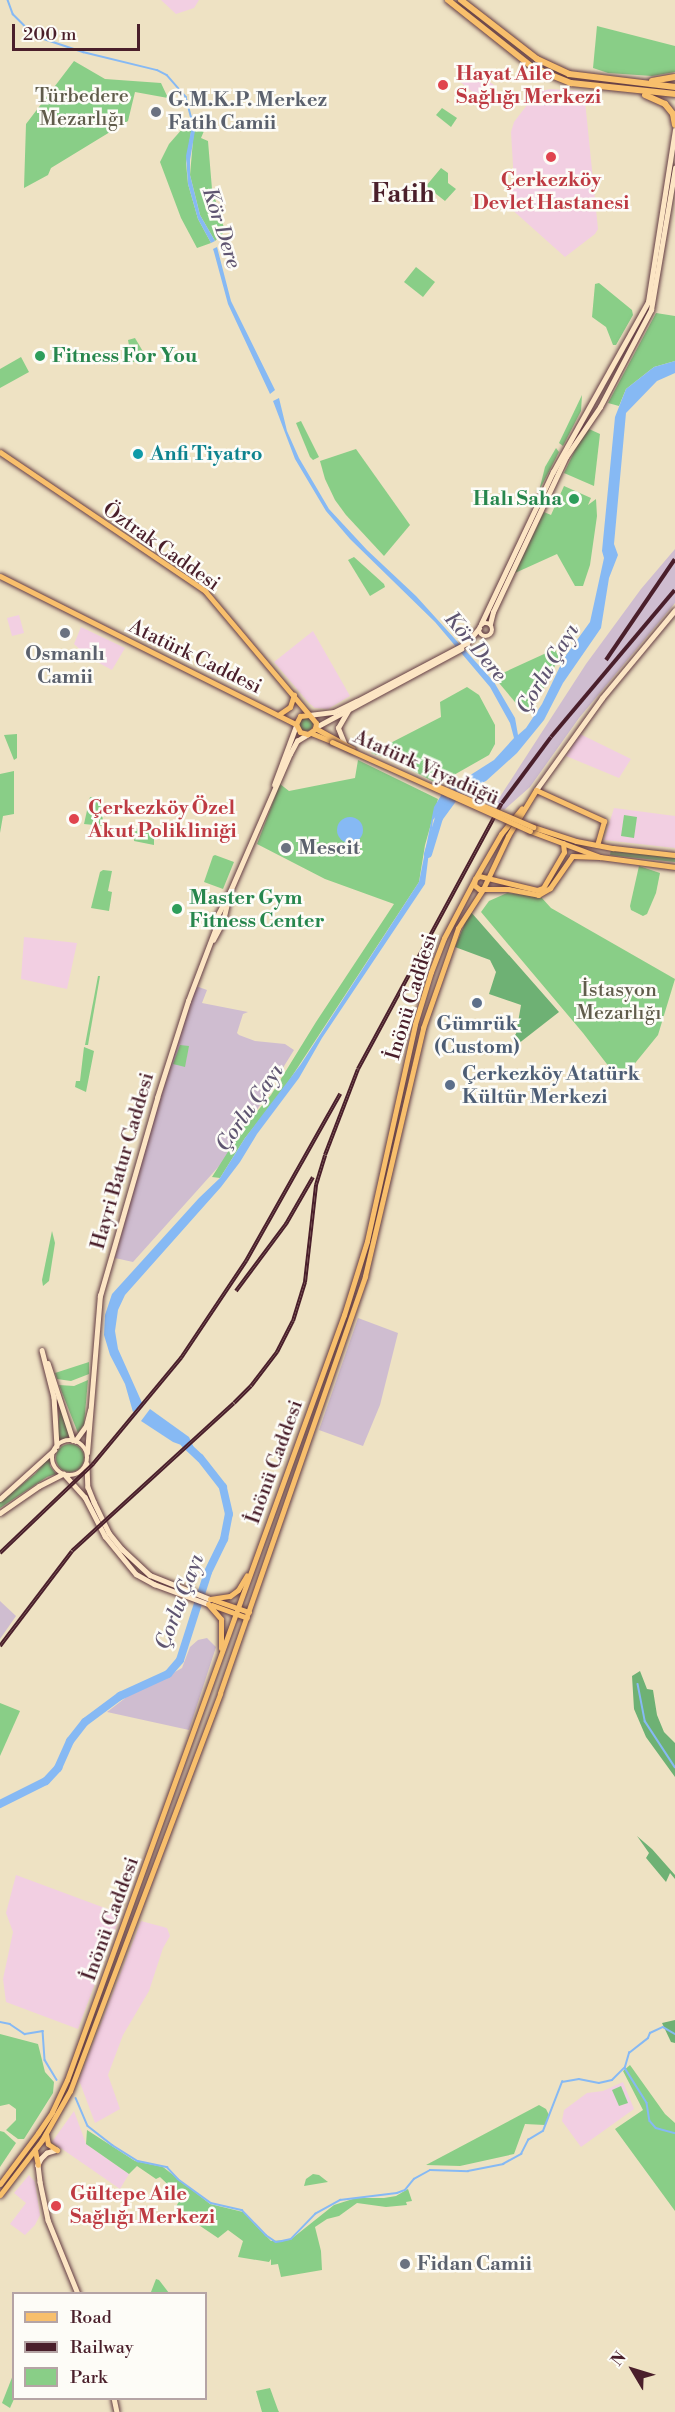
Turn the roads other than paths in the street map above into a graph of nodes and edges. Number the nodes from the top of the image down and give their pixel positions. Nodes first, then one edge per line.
1 (447, 0) edge
2 (461, 0) edge
3 (675, 77) edge
4 (616, 81) junction
5 (675, 87) edge
6 (624, 90) junction
7 (675, 94) edge
8 (675, 125) edge
9 (675, 130) edge
10 (675, 168) edge
11 (594, 395) junction
12 (589, 405) junction
13 (600, 407) junction
14 (0, 452) edge
15 (0, 576) edge
16 (675, 610) edge
17 (490, 624) junction
18 (480, 626) junction
19 (449, 654) junction
20 (387, 686) junction
21 (294, 695) junction
22 (351, 707) junction
23 (278, 715) junction
24 (309, 715) junction
25 (296, 725) junction
26 (312, 731) junction
27 (345, 745) junction
28 (274, 786) junction
29 (536, 790) junction
30 (513, 822) junction
31 (531, 829) junction
32 (563, 843) junction
33 (597, 845) junction
34 (675, 855) edge
35 (600, 857) junction
36 (675, 867) edge
37 (475, 879) junction
38 (486, 880) junction
39 (483, 889) junction
40 (229, 894) junction
41 (218, 915) junction
42 (223, 921) junction
43 (215, 923) junction
44 (209, 947) junction
45 (391, 1131) junction
46 (398, 1132) junction
47 (93, 1390) junction
48 (74, 1441) junction
49 (56, 1448) junction
50 (87, 1453) junction
51 (87, 1464) junction
52 (64, 1474) junction
53 (0, 1499) edge
54 (0, 1513) edge
55 (254, 1563) junction
56 (185, 1593) junction
57 (209, 1601) junction
58 (237, 1611) junction
59 (248, 1615) junction
60 (221, 1654) junction
61 (55, 2114) junction
62 (46, 2134) junction
63 (36, 2136) junction
64 (34, 2150) junction
65 (57, 2150) joint
66 (24, 2164) junction
67 (38, 2165) junction
68 (0, 2184) edge
69 (0, 2195) edge
70 (77, 2292) edge

1 - 6 highway
2 - 4 highway
3 - 4 highway
4 - 5 highway
6 - 7 highway
6 - 8 highway
9 - 11 main road
10 - 13 main road
11 - 12 main road
11 - 13 main road
12 - 13 main road
12 - 18 main road
13 - 17 main road
14 - 21 main road, Öztrak Caddesi
15 - 23 main road, Atatürk Caddesi
16 - 29 main road
17 - 18 main road
17 - 18 main road
18 - 19 main road
19 - 20 main road
19 - 20 main road
20 - 22 main road, Hayri Batur Caddesi
20 - 24 main road
21 - 23 main road
21 - 24 main road, Öztrak Caddesi
22 - 26 main road, Hayri Batur Caddesi
22 - 27 main road
23 - 25 main road, Atatürk Caddesi
24 - 25 main road
24 - 26 main road
25 - 26 main road
25 - 28 main road, Hayri Batur Caddesi
26 - 27 main road, Atatürk Viyadüğü
26 - 28 main road, Hayri Batur Caddesi
26 - 31 main road, Atatürk Viyadüğü, bridge
27 - 31 main road, Atatürk Viyadüğü, bridge
28 - 40 main road, Hayri Batur Caddesi
29 - 30 main road
29 - 33 main road
30 - 37 main road, İnönü Caddesi
30 - 38 main road
31 - 32 main road
31 - 33 main road
32 - 35 main road
32 - 38 main road
33 - 34 main road
35 - 36 main road
35 - 39 main road
37 - 38 main road
37 - 39 main road
37 - 45 main road, İnönü Caddesi
38 - 39 main road, İnönü Caddesi
39 - 46 main road, İnönü Caddesi
40 - 41 main road, Hayri Batur Caddesi
40 - 42 main road, Hayri Batur Caddesi
41 - 42 main road
41 - 43 main road, Hayri Batur Caddesi
42 - 43 main road
42 - 44 main road, Hayri Batur Caddesi
43 - 44 main road, Hayri Batur Caddesi
44 - 47 main road, Hayri Batur Caddesi
45 - 46 main road
45 - 55 main road, İnönü Caddesi
46 - 59 main road, İnönü Caddesi
47 - 48 main road, Hayri Batur Caddesi
47 - 50 main road, Hayri Batur Caddesi
48 - 49 main road
48 - 49 main road
48 - 50 main road
49 - 52 main road
49 - 53 main road
50 - 51 main road
51 - 52 main road
51 - 56 main road
52 - 54 main road
52 - 56 main road
55 - 57 main road
55 - 58 main road, İnönü Caddesi
56 - 57 main road
57 - 58 main road
57 - 60 main road
58 - 59 main road
58 - 60 main road, İnönü Caddesi
59 - 61 main road, İnönü Caddesi
60 - 61 main road, İnönü Caddesi
61 - 62 main road
61 - 63 main road
62 - 64 main road
62 - 65 main road
63 - 64 main road
63 - 68 main road
64 - 66 main road
64 - 67 main road
65 - 67 main road
66 - 67 main road
66 - 69 main road
67 - 70 main road

